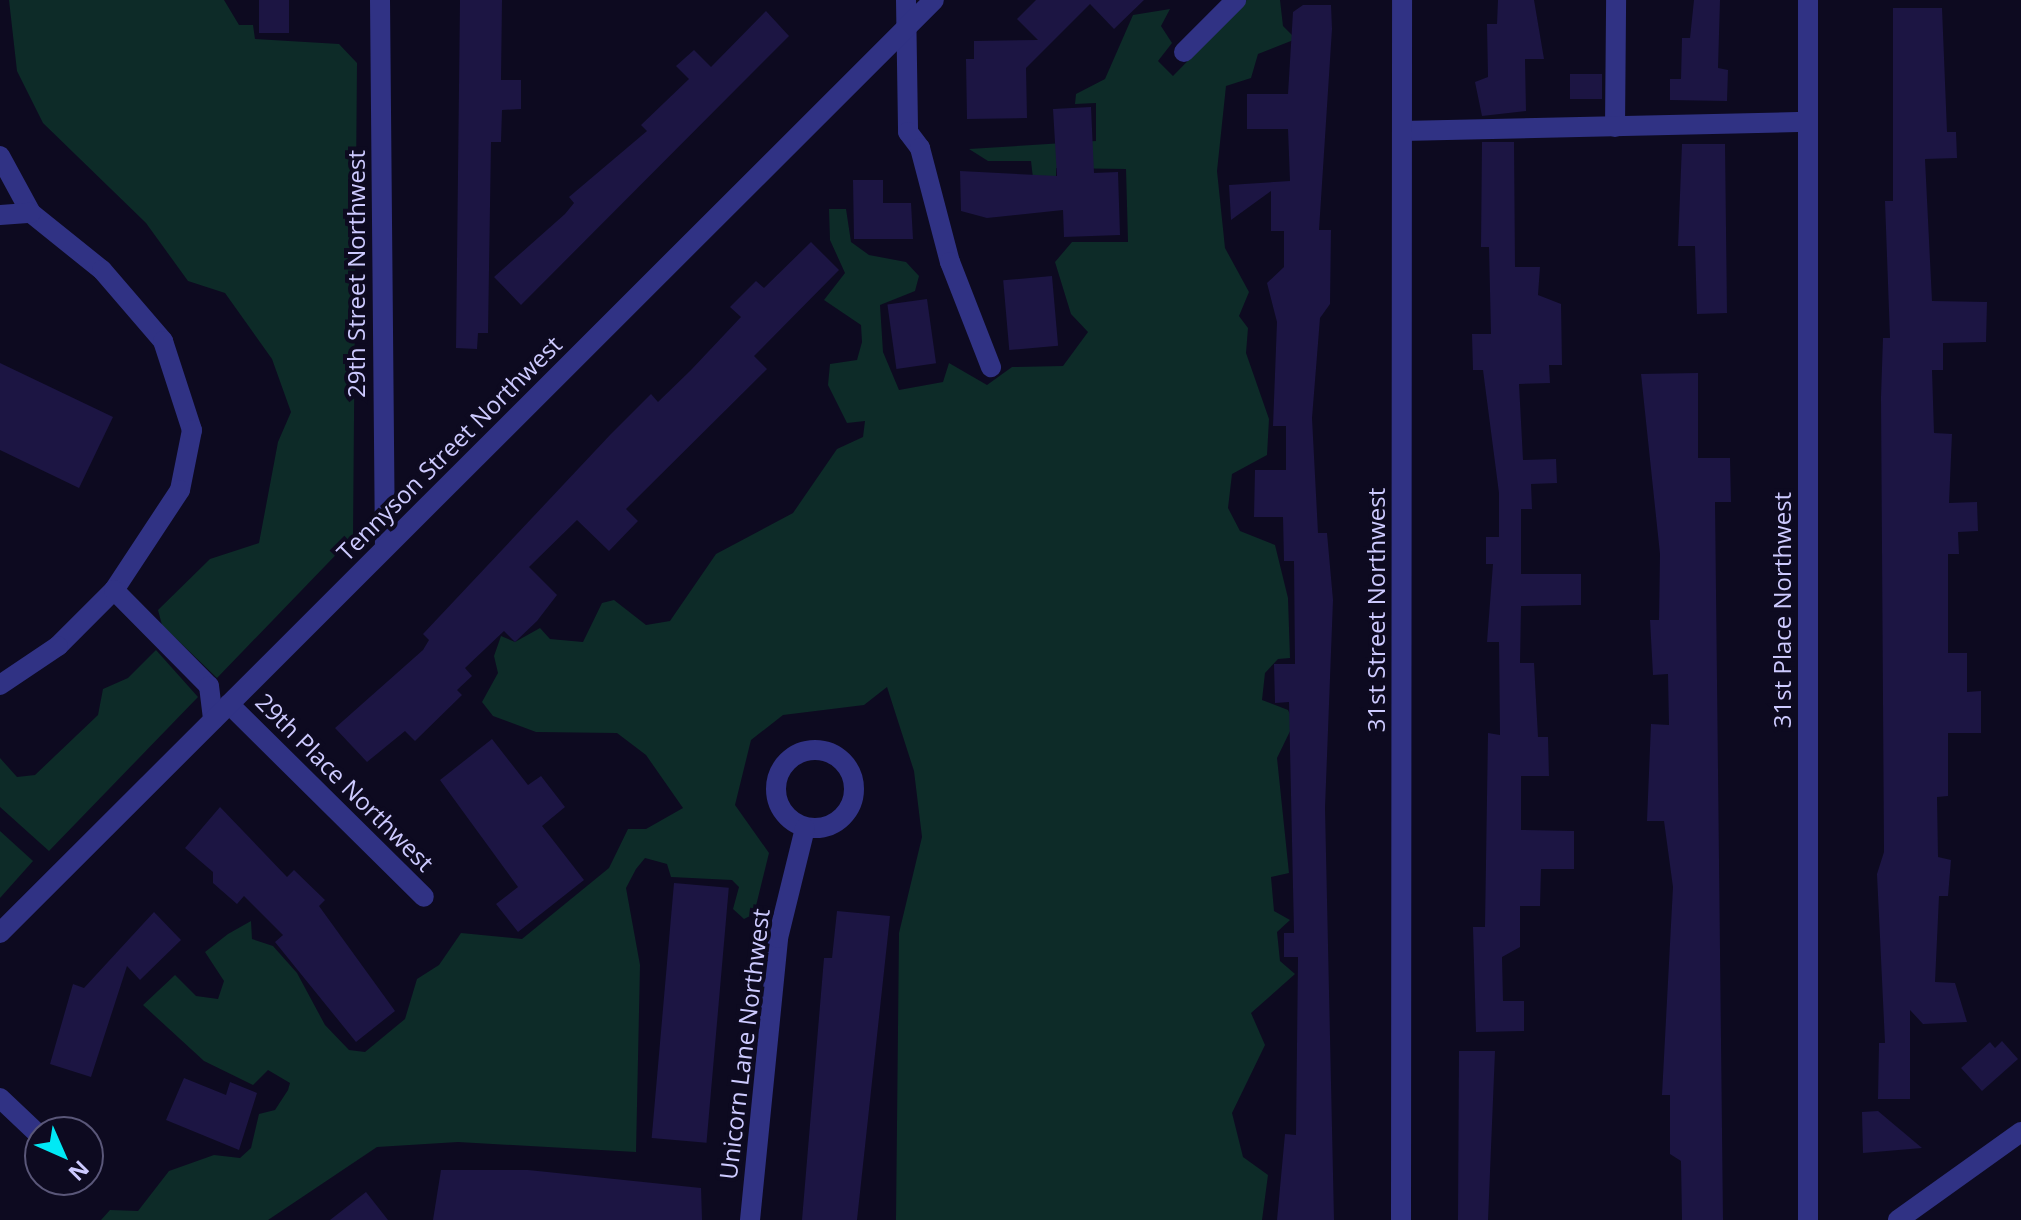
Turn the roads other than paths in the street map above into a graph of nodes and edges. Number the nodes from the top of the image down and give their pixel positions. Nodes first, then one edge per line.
1 (380, 0) edge
2 (906, 0) edge
3 (934, 0) edge
4 (1236, 0) edge
5 (1402, 0) edge
6 (1616, 0) edge
7 (1808, 0) edge
8 (906, 28) junction
9 (1184, 52) dead end
10 (1808, 122) junction
11 (1615, 127) junction
12 (1402, 131) junction
13 (0, 156) edge
14 (31, 213) junction
15 (0, 215) edge
16 (991, 367) dead end
17 (385, 547) junction
18 (114, 590) junction
19 (0, 685) edge
20 (229, 704) junction
21 (213, 720) junction
22 (805, 828) dead end
23 (424, 897) dead end
24 (0, 933) edge
25 (0, 1098) edge
26 (24, 1121) edge
27 (2021, 1132) edge
28 (750, 1220) edge
29 (1401, 1220) edge
30 (1808, 1220) edge
31 (1898, 1220) edge

1 - 17 street, 29th Street Northwest
2 - 8 street
3 - 8 street, Tennyson Street Northwest
4 - 9 street
5 - 12 street, 31st Street Northwest
6 - 11 street
7 - 10 street, 31st Place Northwest
8 - 16 street
8 - 17 street, Tennyson Street Northwest
10 - 11 street
10 - 30 street, 31st Place Northwest
11 - 12 street
12 - 29 street, 31st Street Northwest
13 - 14 street
14 - 15 street
14 - 18 street
17 - 20 street, Tennyson Street Northwest
18 - 19 street
18 - 21 street
20 - 21 street, Tennyson Street Northwest
20 - 23 street, 29th Place Northwest
21 - 24 street, Tennyson Street Northwest
22 - 28 street, Unicorn Lane Northwest
25 - 26 street
27 - 31 street

